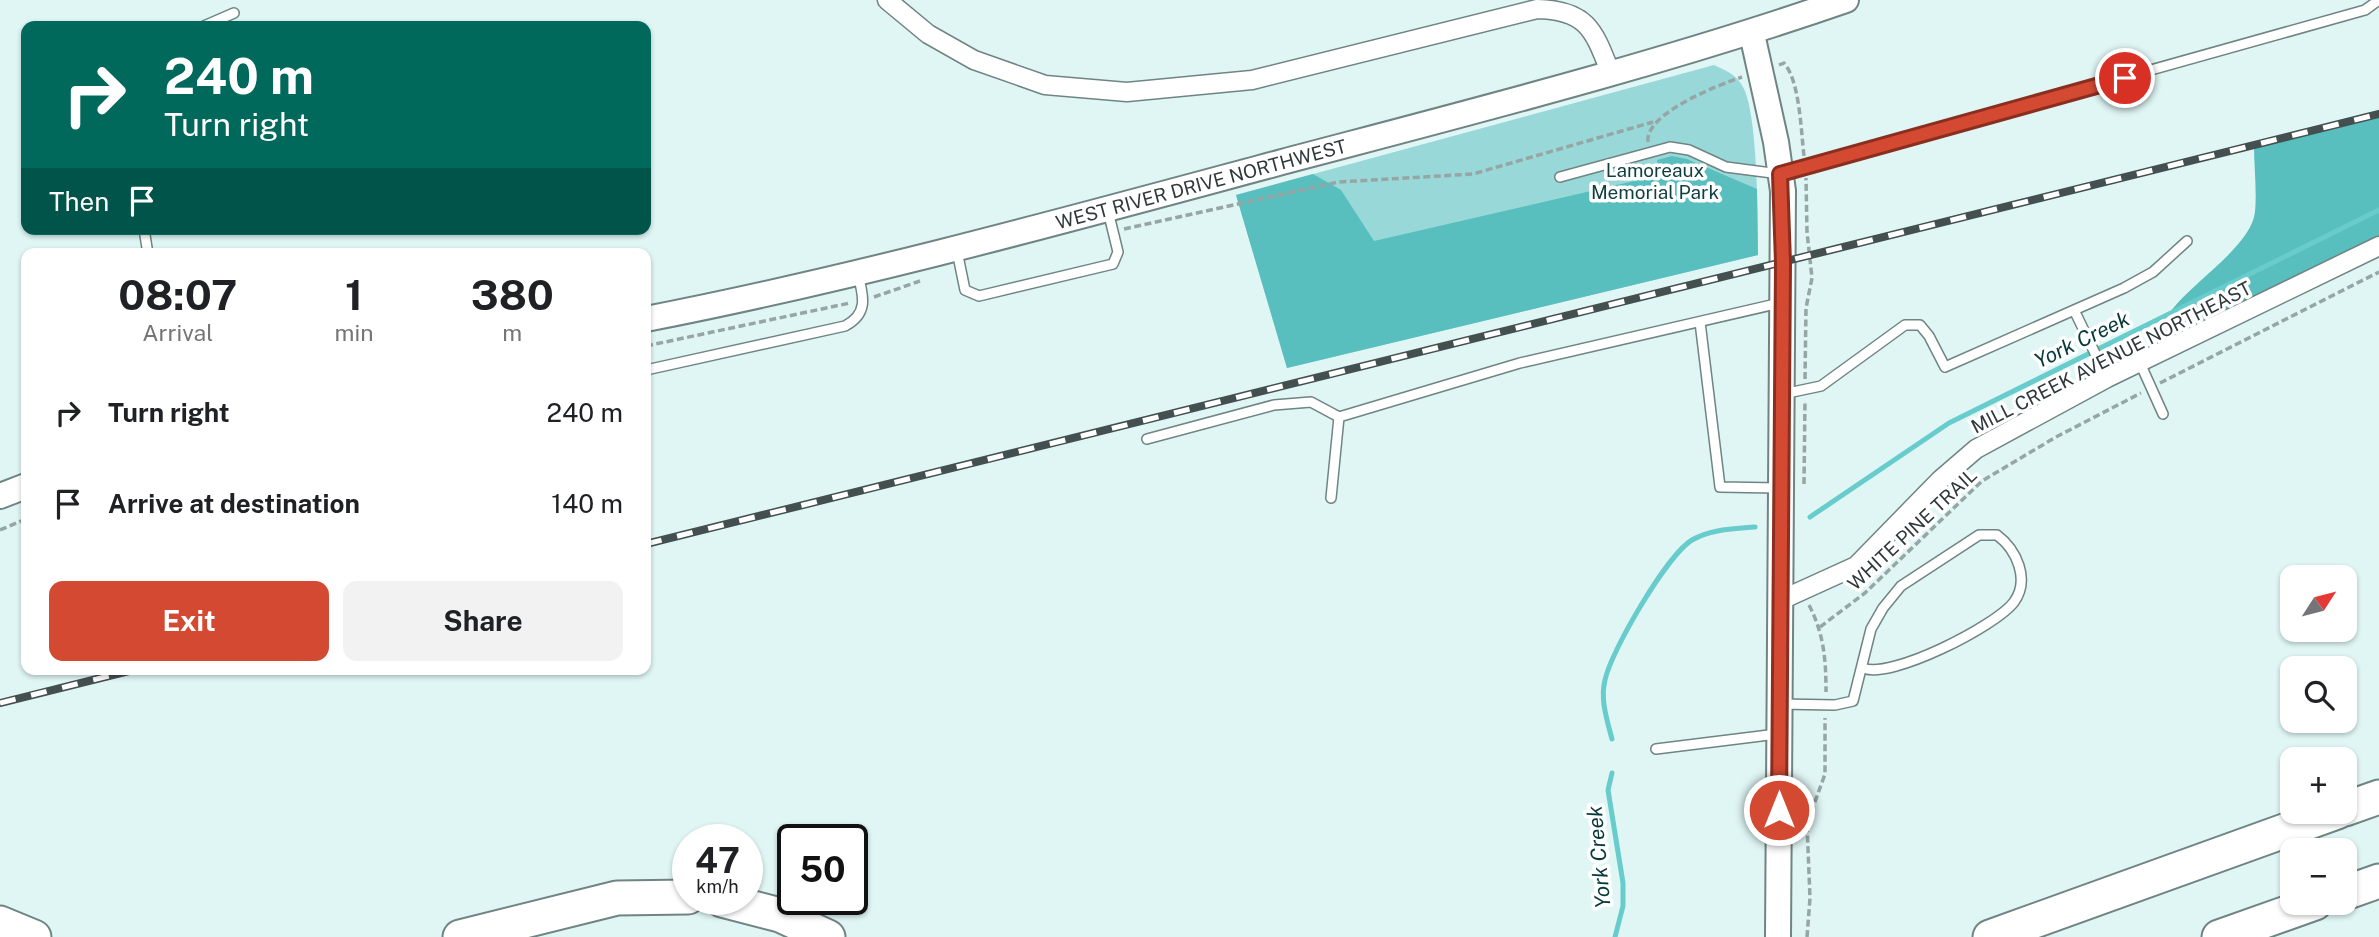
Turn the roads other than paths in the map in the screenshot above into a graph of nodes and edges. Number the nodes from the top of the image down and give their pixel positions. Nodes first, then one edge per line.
1 (887, 0) edge
2 (1846, 0) edge
3 (2379, 0) edge
4 (234, 13) dead end
5 (216, 21) edge
6 (1752, 33) junction
7 (1611, 74) junction
8 (1780, 174) junction
9 (1560, 177) dead end
10 (1111, 220) junction
11 (2187, 241) dead end
12 (2379, 246) edge
13 (957, 249) junction
14 (858, 275) junction
15 (1782, 302) junction
16 (2075, 312) junction
17 (651, 318) edge
18 (1700, 322) junction
19 (2140, 363) junction
20 (651, 369) edge
21 (2106, 378) junction
22 (1781, 394) junction
23 (2163, 414) dead end
24 (1339, 417) junction
25 (1147, 439) dead end
26 (21, 488) edge
27 (1780, 488) junction
28 (0, 496) edge
29 (1331, 498) dead end
30 (1779, 601) junction
31 (1863, 668) junction
32 (1779, 704) junction
33 (1779, 734) junction
34 (1656, 749) dead end
35 (2379, 797) edge
36 (2357, 805) edge
37 (2304, 824) edge
38 (2379, 881) edge
39 (2357, 889) edge
40 (672, 897) edge
41 (763, 911) edge
42 (2281, 915) edge
43 (0, 923) edge
44 (34, 937) edge
45 (460, 937) edge
46 (828, 937) edge
47 (1779, 937) edge
48 (1990, 937) edge
49 (2219, 937) edge

1 - 7 street
2 - 6 main road, WEST RIVER DRIVE NORTHWEST
3 - 8 lane
4 - 5 lane
6 - 7 main road, WEST RIVER DRIVE NORTHWEST
6 - 8 main road
7 - 10 main road, WEST RIVER DRIVE NORTHWEST
8 - 9 lane
8 - 15 main road
10 - 13 main road, WEST RIVER DRIVE NORTHWEST
10 - 13 lane
11 - 16 lane
12 - 19 street, MILL CREEK AVENUE NORTHEAST
13 - 14 main road, WEST RIVER DRIVE NORTHWEST
14 - 17 main road, WEST RIVER DRIVE NORTHWEST
14 - 20 lane
15 - 18 lane
15 - 22 main road
16 - 21 lane
16 - 22 lane
18 - 24 lane
18 - 27 lane
19 - 21 street, MILL CREEK AVENUE NORTHEAST
19 - 23 lane
21 - 30 street, MILL CREEK AVENUE NORTHEAST
22 - 27 main road
24 - 25 lane
24 - 29 lane
26 - 28 main road
27 - 30 main road
30 - 32 main road
31 - 31 lane
31 - 32 lane
32 - 33 main road
33 - 34 lane
33 - 47 main road
35 - 36 highway
37 - 48 highway
38 - 39 highway
40 - 45 highway
41 - 46 highway
42 - 49 highway
43 - 44 highway

